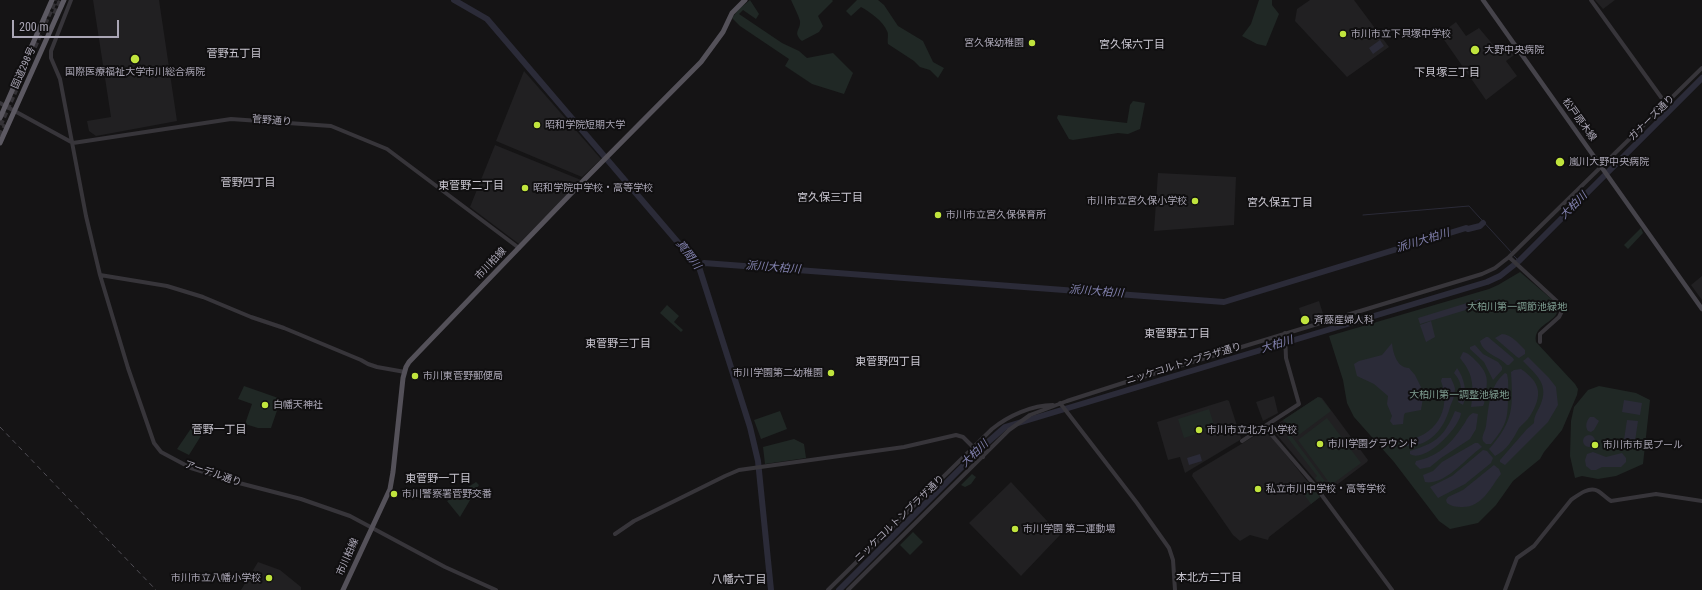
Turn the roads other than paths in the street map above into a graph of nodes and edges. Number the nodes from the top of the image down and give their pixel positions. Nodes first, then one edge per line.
1 (52, 0) edge
2 (64, 0) edge
3 (71, 0) edge
4 (745, 0) edge
5 (1483, 0) edge
6 (1591, 0) edge
7 (1702, 68) edge
8 (0, 103) edge
9 (1666, 104) junction
10 (6, 106) junction
11 (15, 111) junction
12 (0, 118) edge
13 (0, 143) edge
14 (73, 143) junction
15 (1603, 169) junction
16 (519, 248) junction
17 (1511, 259) junction
18 (100, 275) junction
19 (1702, 309) edge
20 (1285, 336) junction
21 (1540, 342) dead end
22 (404, 372) junction
23 (1054, 405) junction
24 (1061, 405) junction
25 (1264, 426) junction
26 (1242, 440) dead end
27 (974, 448) junction
28 (982, 456) junction
29 (1702, 501) edge
30 (372, 527) junction
31 (615, 534) dead end
32 (343, 590) edge
33 (496, 590) edge
34 (828, 590) edge
35 (848, 590) edge
36 (1175, 590) edge
37 (1392, 590) edge
38 (1506, 590) edge

1 - 10 highway, 国道298号
2 - 11 highway, 国道298号
3 - 14 street, アーデル通り
4 - 16 main road, 市川柏線
5 - 15 main road, 松戸原木線
6 - 9 street
7 - 9 street, ガナーズ通り
8 - 10 street
9 - 15 street, ガナーズ通り
10 - 11 street
10 - 12 highway, 国道298号
11 - 13 highway, 国道298号
11 - 14 street
14 - 16 street, 菅野通り
14 - 18 street, アーデル通り
15 - 17 street, ニッケコルトンプラザ通り
15 - 19 main road, 松戸原木線
16 - 22 main road, 市川柏線
17 - 20 street, ニッケコルトンプラザ通り
17 - 21 street
18 - 22 street
18 - 30 street, アーデル通り
20 - 24 street, ニッケコルトンプラザ通り
20 - 25 street
22 - 30 main road, 市川柏線
23 - 24 street, ニッケコルトンプラザ通り
23 - 27 street, ニッケコルトンプラザ通り
23 - 28 street, ニッケコルトンプラザ通り
24 - 36 street
25 - 26 street
25 - 37 street
27 - 28 street
27 - 31 street
27 - 34 street, ニッケコルトンプラザ通り
28 - 35 street, ニッケコルトンプラザ通り
29 - 38 street
30 - 32 main road, 市川柏線
30 - 33 street, アーデル通り

